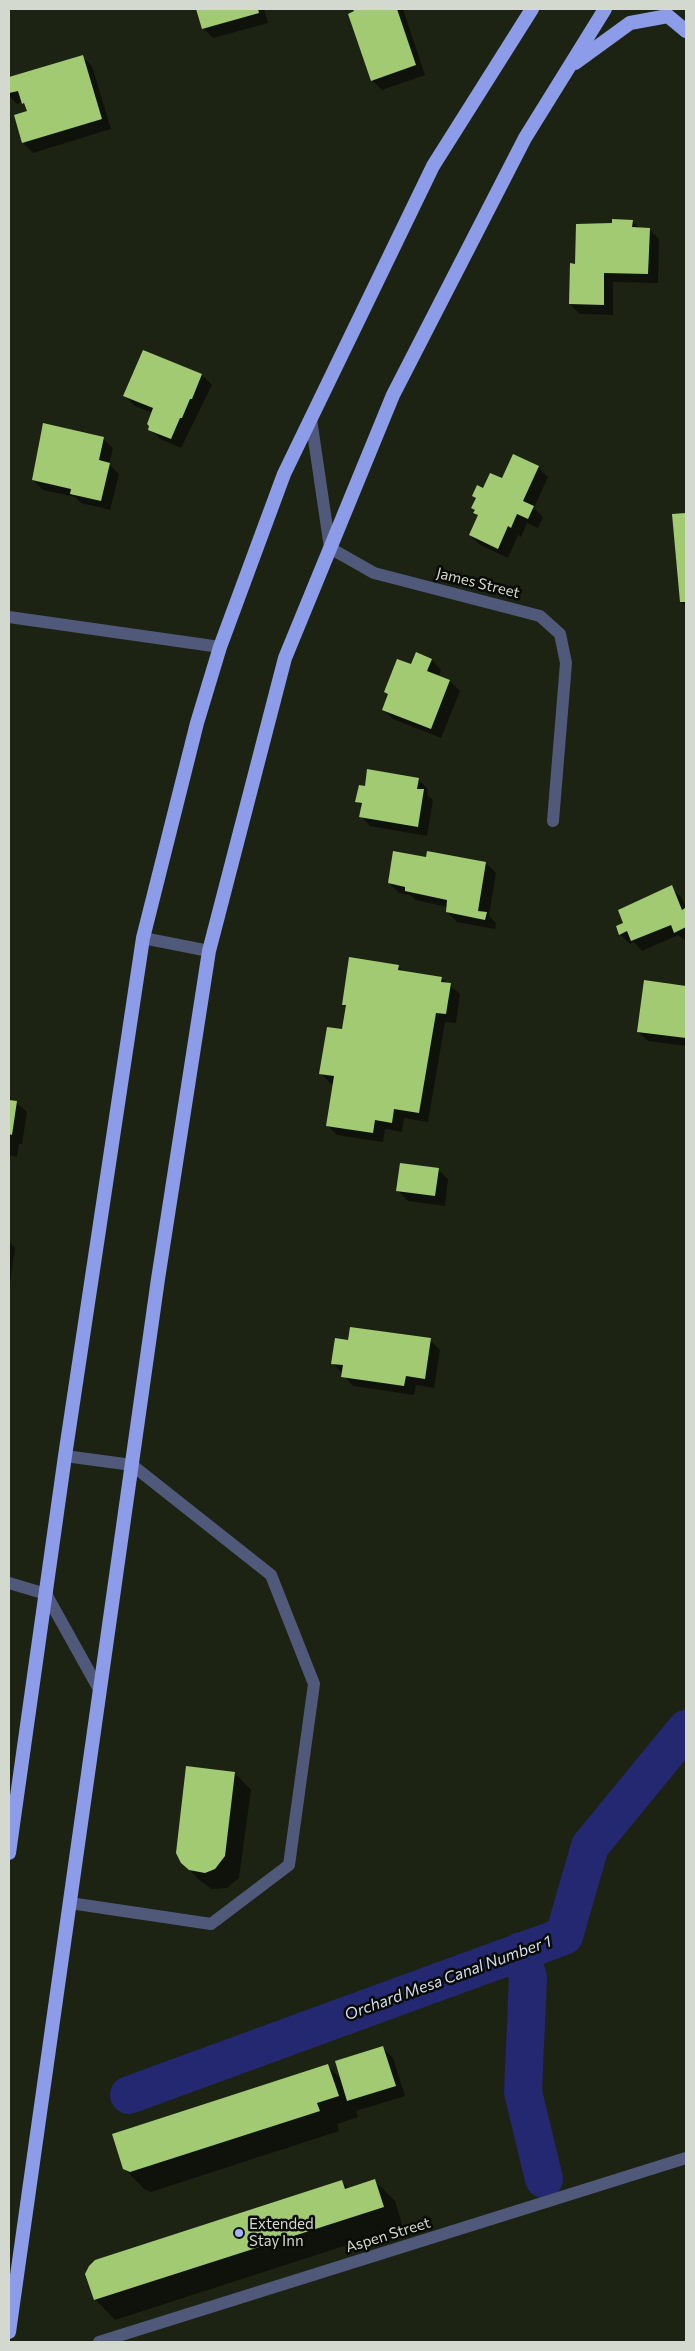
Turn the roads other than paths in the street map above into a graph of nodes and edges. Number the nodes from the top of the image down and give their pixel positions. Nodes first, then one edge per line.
1 (532, 9) edge
2 (605, 9) edge
3 (686, 31) edge
4 (568, 68) junction
5 (311, 419) junction
6 (330, 548) junction
7 (9, 617) edge
8 (220, 647) junction
9 (552, 821) dead end
10 (143, 938) junction
11 (209, 951) junction
12 (65, 1456) junction
13 (132, 1465) junction
14 (9, 1583) edge
15 (46, 1594) junction
16 (100, 1691) junction
17 (9, 1853) edge
18 (70, 1903) junction
19 (686, 2158) edge
20 (9, 2332) edge
21 (99, 2342) edge

1 - 5 highway
2 - 4 highway
3 - 4 highway
4 - 6 highway
5 - 6 street
5 - 8 highway
6 - 9 street, James Street
6 - 11 highway
7 - 8 street
8 - 10 highway
10 - 11 street
10 - 12 highway
11 - 13 highway
12 - 13 street
12 - 15 highway
13 - 16 highway
13 - 18 street
14 - 15 street
15 - 16 street
15 - 17 highway
16 - 18 highway
18 - 20 highway
19 - 21 street, Aspen Street

